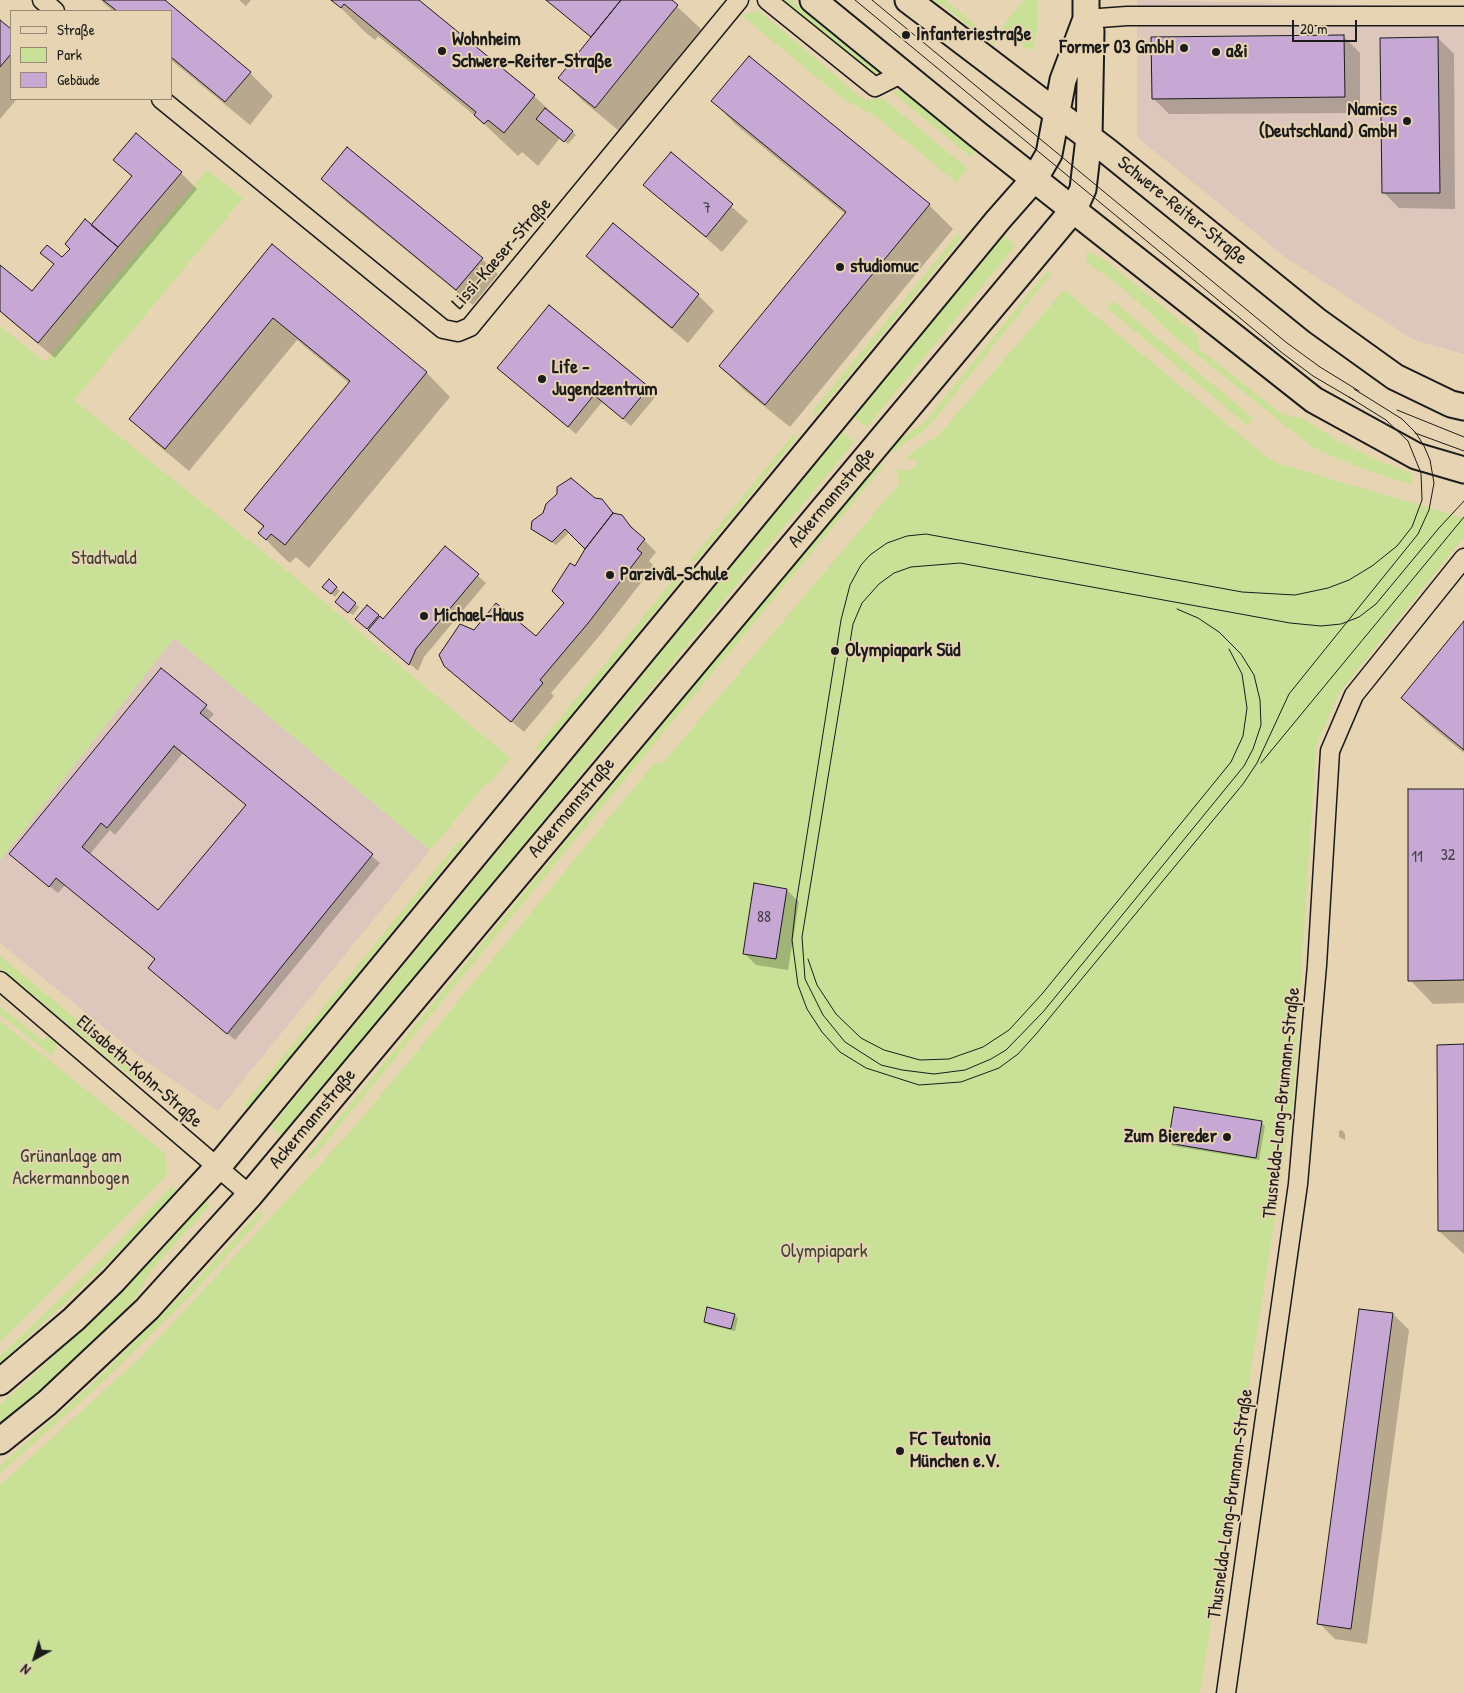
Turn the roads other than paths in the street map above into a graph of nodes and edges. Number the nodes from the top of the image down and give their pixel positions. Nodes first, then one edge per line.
1 (42, 0) edge
2 (739, 0) edge
3 (768, 0) edge
4 (813, 0) edge
5 (908, 0) edge
6 (55, 10) edge
7 (1086, 10) edge
8 (1463, 11) edge
9 (903, 73) junction
10 (162, 100) edge
11 (1056, 114) junction
12 (1089, 138) junction
13 (1035, 178) junction
14 (1074, 209) junction
15 (1464, 407) edge
16 (1464, 470) edge
17 (1464, 558) edge
18 (0, 981) edge
19 (217, 1168) junction
20 (250, 1195) junction
21 (0, 1382) edge
22 (0, 1442) edge
23 (1226, 1693) edge

1 - 6 street
2 - 10 street, Lissi-Kaeser-Straße
3 - 9 street
4 - 9 main road
5 - 11 main road, Schwere-Reiter-Straße
7 - 8 street
7 - 11 main road
7 - 12 main road
9 - 13 main road
11 - 12 main road, Schwere-Reiter-Straße
11 - 13 main road
12 - 14 main road, Ackermannstraße
12 - 15 main road, Schwere-Reiter-Straße
13 - 14 main road
13 - 19 main road
14 - 16 main road
14 - 20 main road, Ackermannstraße
17 - 23 street, Thusnelda-Lang-Brumann-Straße
18 - 19 street, Elisabeth-Kohn-Straße
19 - 20 street, Elisabeth-Kohn-Straße
19 - 21 main road
20 - 22 main road, Ackermannstraße

